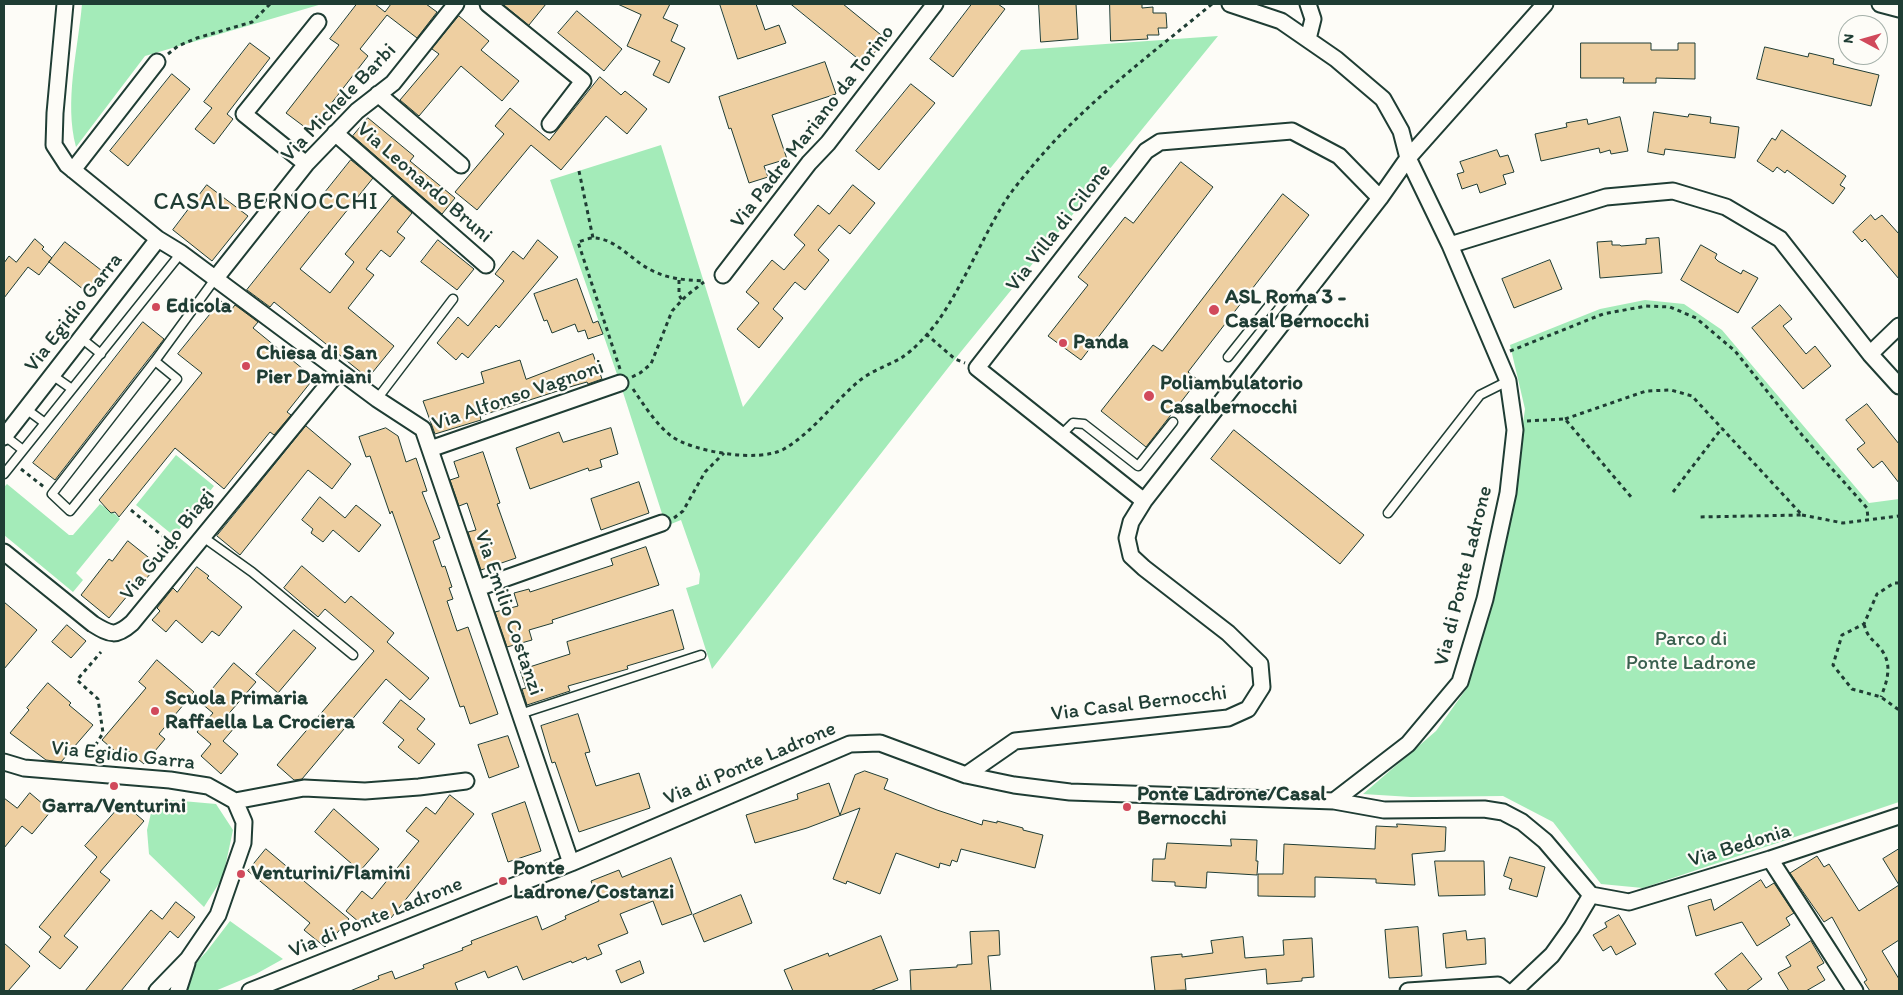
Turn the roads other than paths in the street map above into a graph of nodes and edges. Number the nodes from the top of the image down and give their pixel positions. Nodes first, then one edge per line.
1 (65, 4) edge
2 (456, 4) edge
3 (488, 4) edge
4 (935, 4) edge
5 (1230, 4) edge
6 (1308, 4) edge
7 (1545, 4) edge
8 (1880, 4) edge
9 (1899, 9) edge
10 (318, 22) dead end
11 (1308, 39) junction
12 (157, 62) road end
13 (378, 94) junction
14 (550, 124) dead end
15 (335, 133) junction
16 (1408, 158) junction
17 (306, 164) junction
18 (461, 165) dead end
19 (73, 170) junction
20 (1380, 198) junction
21 (158, 239) junction
22 (1450, 245) junction
23 (181, 254) junction
24 (486, 265) dead end
25 (723, 275) dead end
26 (215, 278) junction
27 (453, 299) dead end
28 (1272, 302) dead end
29 (1899, 326) edge
30 (81, 338) junction
31 (101, 354) junction
32 (1870, 354) junction
33 (1228, 357) dead end
34 (155, 361) junction
35 (339, 371) junction
36 (52, 375) junction
37 (1508, 381) junction
38 (623, 382) road end
39 (1899, 386) edge
40 (72, 389) junction
41 (377, 399) junction
42 (26, 409) junction
43 (1173, 422) dead end
44 (45, 423) junction
45 (1061, 435) junction
46 (4, 436) edge
47 (430, 449) junction
48 (24, 450) junction
49 (4, 474) edge
50 (1144, 502) junction
51 (1388, 513) dead end
52 (665, 522) road end
53 (203, 537) junction
54 (4, 552) edge
55 (478, 588) junction
56 (353, 655) dead end
57 (701, 655) dead end
58 (520, 714) junction
59 (4, 762) edge
60 (966, 775) junction
61 (466, 781) dead end
62 (235, 801) junction
63 (1334, 802) junction
64 (1899, 816) edge
65 (1770, 859) junction
66 (571, 863) junction
67 (1591, 895) junction
68 (188, 959) junction
69 (1851, 990) edge
70 (157, 991) edge
71 (178, 991) edge
72 (250, 991) edge
73 (1408, 991) edge
74 (1506, 991) edge
75 (1514, 991) edge

1 - 19 street
2 - 13 street, Via Michele Barbi
3 - 14 street
4 - 25 street, Via Padre Mariano da Torino
5 - 11 street, Via di Ponte Ladrone
6 - 11 street
7 - 16 street, Via Casal Bernocchi
8 - 9 street
10 - 17 street
11 - 16 street, Via di Ponte Ladrone
12 - 19 street
13 - 15 street, Via Michele Barbi
13 - 18 street
15 - 17 street, Via Michele Barbi
15 - 24 street, Via Leonardo Bruni
16 - 20 street, Via Casal Bernocchi
16 - 22 street, Via di Ponte Ladrone
17 - 26 street, Via Michele Barbi
19 - 21 street
20 - 45 street, Via Villa di Cilone
20 - 50 street, Via Casal Bernocchi
21 - 23 street
21 - 30 street, Via Egidio Garra
22 - 32 street
22 - 37 street, Via di Ponte Ladrone
23 - 26 street
23 - 31 lane
26 - 34 lane
26 - 35 street
27 - 41 lane
28 - 33 lane
29 - 32 street
30 - 31 lane
30 - 36 street, Via Egidio Garra
31 - 40 lane
32 - 39 street
34 - 34 lane
35 - 41 street
35 - 53 street, Via Guido Biagi
36 - 40 lane
36 - 42 street, Via Egidio Garra
37 - 51 lane
37 - 63 street, Via di Ponte Ladrone
38 - 47 street, Via Alfonso Vagnoni
40 - 44 lane
41 - 47 street, Via Emilio Costanzi
42 - 44 lane
42 - 46 street, Via Egidio Garra
43 - 45 lane
44 - 48 lane
45 - 50 street
46 - 48 lane
47 - 55 street, Via Emilio Costanzi
48 - 49 lane
50 - 60 street, Via Casal Bernocchi
52 - 55 street
53 - 54 street, Via Guido Biagi
53 - 56 lane
55 - 58 street, Via Emilio Costanzi
57 - 58 lane
58 - 66 street, Via Emilio Costanzi
59 - 62 street, Via Egidio Garra
60 - 63 street, Via di Ponte Ladrone
60 - 66 street, Via di Ponte Ladrone
61 - 62 street
62 - 68 street
63 - 67 street
64 - 65 street, Via Bedonia
65 - 67 street, Via Bedonia
65 - 69 street
66 - 72 street, Via di Ponte Ladrone
67 - 75 street
68 - 70 street
68 - 71 street
73 - 74 street

